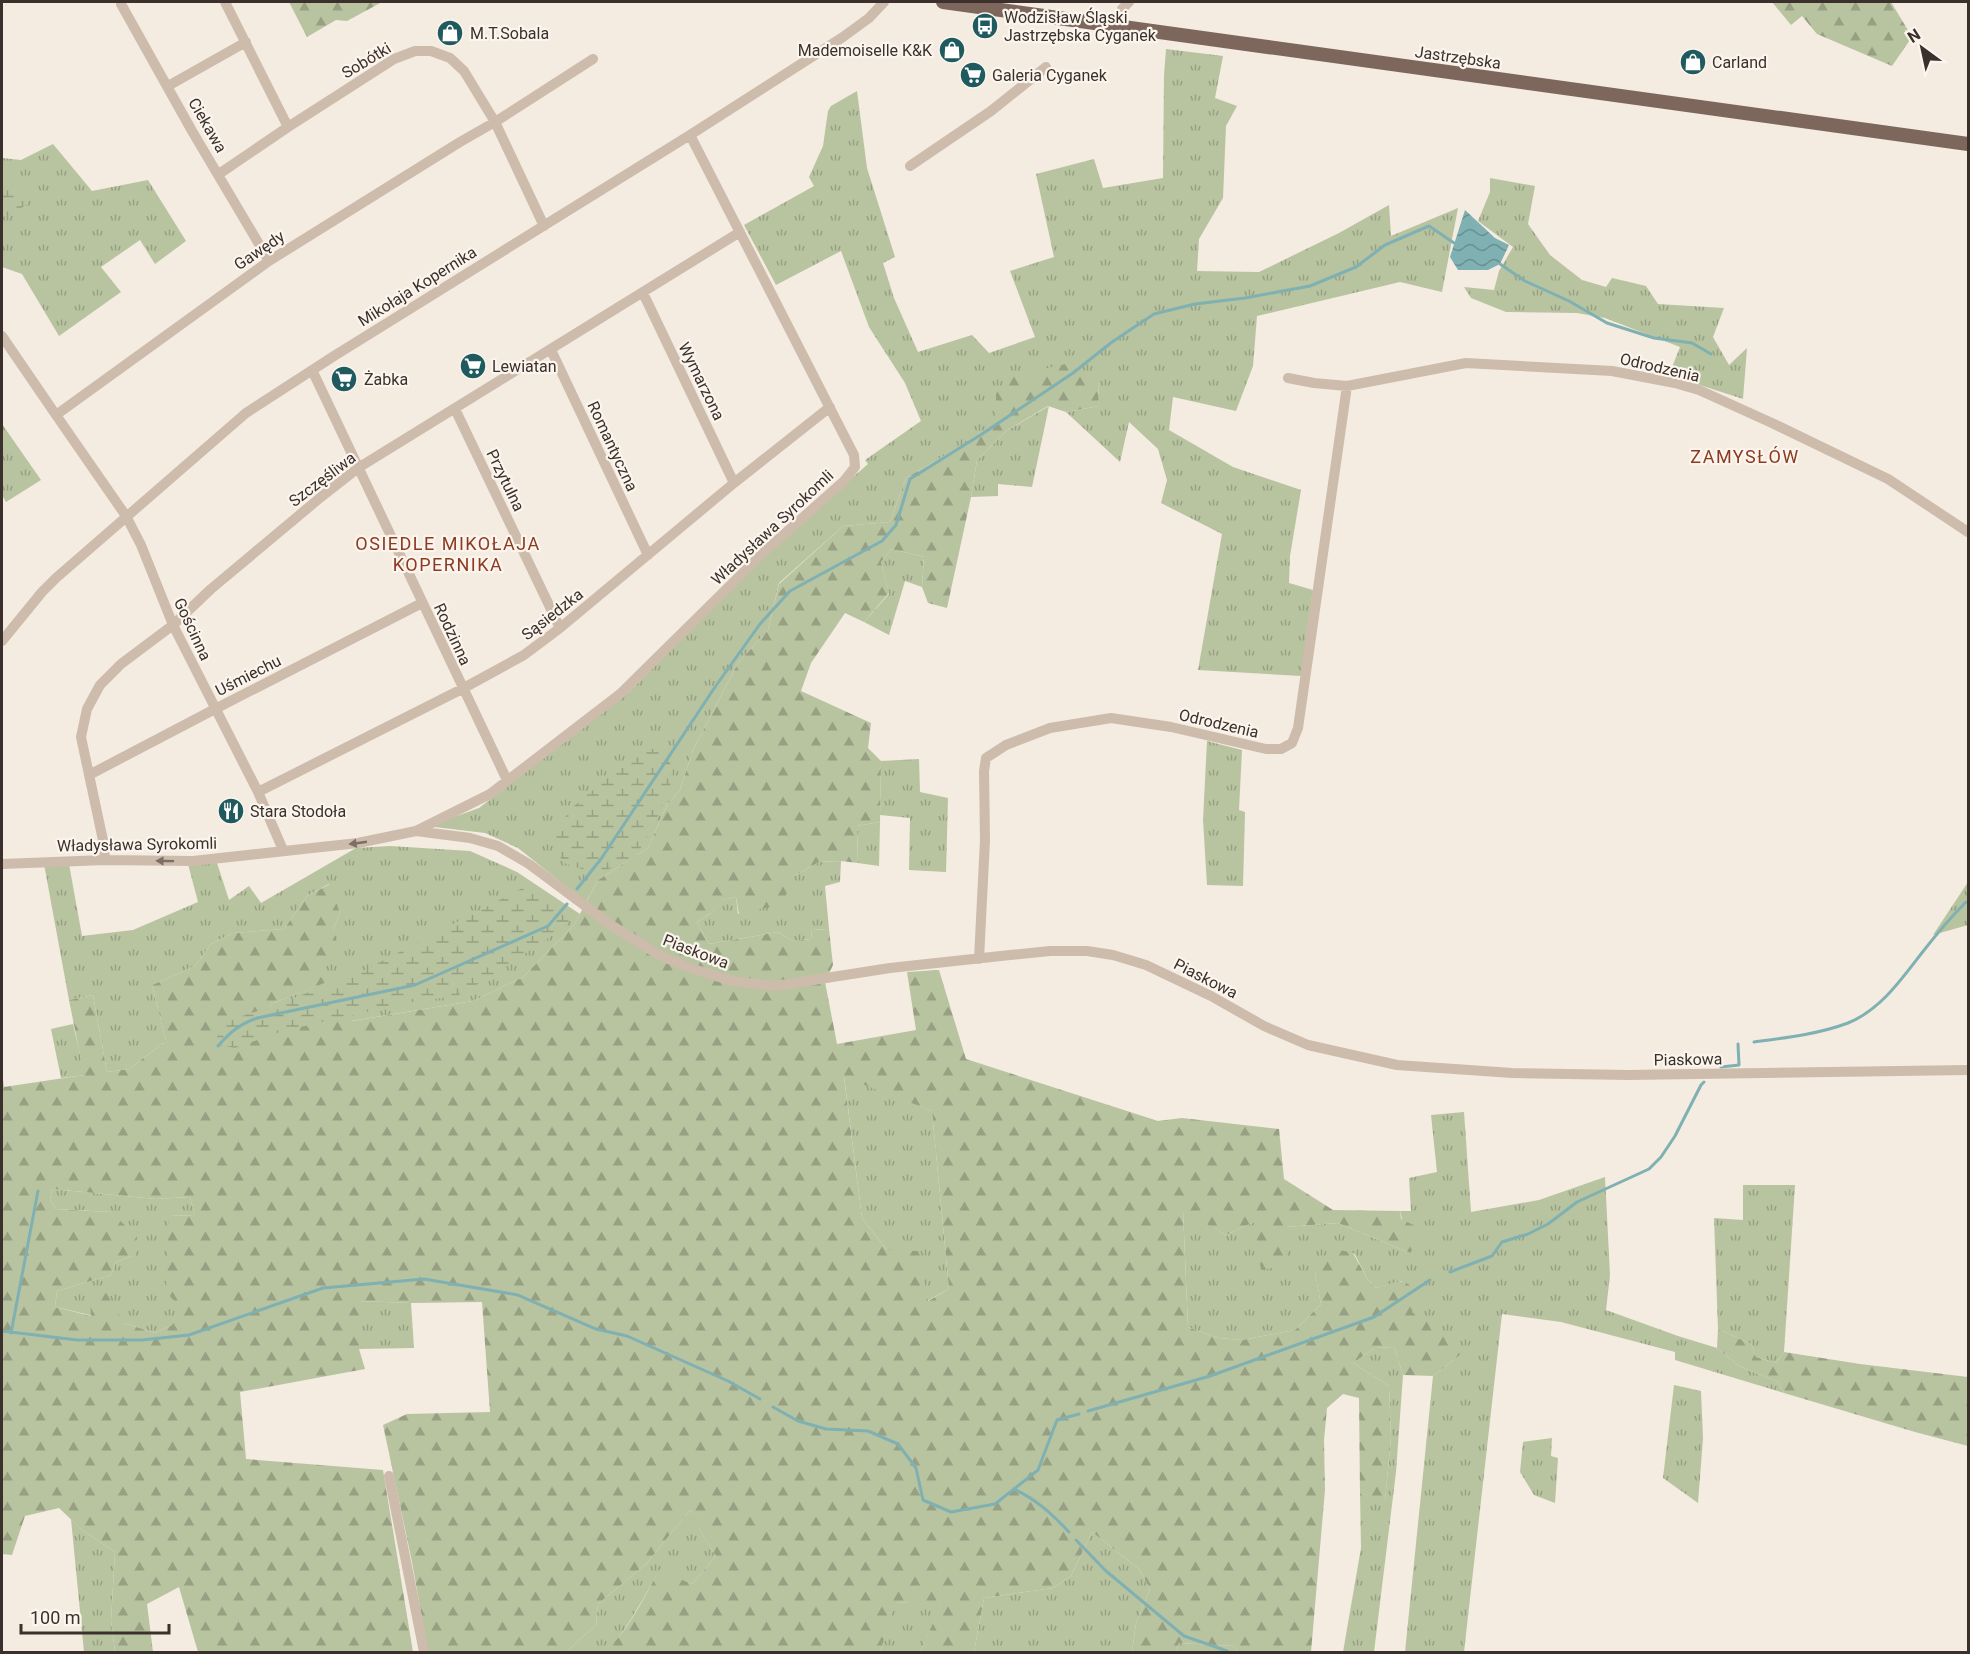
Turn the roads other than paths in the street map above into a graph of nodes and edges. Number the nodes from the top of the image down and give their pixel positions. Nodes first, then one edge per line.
1 (225, 2) edge
2 (884, 2) edge
3 (943, 2) edge
4 (1129, 2) edge
5 (121, 4) dead end
6 (1117, 26) junction
7 (246, 42) junction
8 (593, 59) dead end
9 (1046, 67) dead end
10 (168, 86) junction
11 (495, 122) junction
12 (288, 127) junction
13 (690, 135) junction
14 (1968, 144) edge
15 (910, 166) dead end
16 (219, 174) junction
17 (544, 226) junction
18 (740, 232) junction
19 (269, 261) junction
20 (644, 293) junction
21 (2, 336) edge
22 (551, 350) junction
23 (312, 370) junction
24 (1288, 378) dead end
25 (1347, 386) junction
26 (830, 407) junction
27 (455, 409) junction
28 (56, 415) junction
29 (358, 468) junction
30 (734, 483) junction
31 (126, 516) junction
32 (1968, 532) edge
33 (648, 555) junction
34 (422, 603) junction
35 (173, 625) junction
36 (560, 628) junction
37 (2, 641) edge
38 (462, 688) junction
39 (215, 708) junction
40 (89, 775) junction
41 (507, 780) junction
42 (258, 792) junction
43 (416, 831) junction
44 (465, 838) joint
45 (283, 850) junction
46 (105, 860) junction
47 (2, 864) edge
48 (979, 959) junction
49 (1968, 1070) edge
50 (388, 1476) dead end
51 (424, 1653) edge

1 - 7 street
2 - 13 street, Mikołaja Kopernika
3 - 6 main road, Jastrzębska
4 - 6 street
5 - 10 street, Ciekawa
6 - 14 main road, Jastrzębska
7 - 10 street
7 - 12 street
8 - 11 street, Gawędy
9 - 15 street
10 - 16 street, Ciekawa
11 - 12 street, Sobótki
11 - 17 street, Sobótki
11 - 19 street, Gawędy
12 - 16 street, Sobótki
13 - 17 street, Mikołaja Kopernika
13 - 18 street, Władysława Syrokomli
16 - 19 street, Ciekawa
17 - 23 street, Mikołaja Kopernika
18 - 20 street, Szczęśliwa
18 - 26 street, Władysława Syrokomli
19 - 28 street, Gawędy
20 - 22 street, Szczęśliwa
20 - 30 street, Wymarzona
21 - 28 street
22 - 27 street, Szczęśliwa
22 - 33 street, Romantyczna
23 - 29 street, Rodzinna
23 - 31 street, Mikołaja Kopernika
24 - 25 street, Odrodzenia
25 - 32 street, Odrodzenia
25 - 48 street, Odrodzenia
26 - 30 street, Sąsiedzka
26 - 41 street, Władysława Syrokomli
27 - 29 street, Szczęśliwa
27 - 36 street, Przytulna
28 - 31 street
29 - 34 street, Rodzinna
29 - 35 street, Szczęśliwa
30 - 33 street, Sąsiedzka
31 - 35 street, Gościnna
31 - 37 street, Mikołaja Kopernika
33 - 36 street, Sąsiedzka
34 - 38 street, Rodzinna
34 - 39 street, Uśmiechu
35 - 39 street, Gościnna
35 - 40 street, Szczęśliwa
36 - 38 street, Sąsiedzka
38 - 41 street, Rodzinna
38 - 42 street, Sąsiedzka
39 - 40 street, Uśmiechu
39 - 42 street, Gościnna
40 - 46 street, Szczęśliwa
41 - 43 street, Władysława Syrokomli
42 - 45 street, Gościnna
43 - 44 street, Władysława Syrokomli
43 -> 45 street, Władysława Syrokomli
44 - 48 street, Piaskowa
45 -> 46 street, Władysława Syrokomli
46 - 47 street, Władysława Syrokomli
48 - 49 street, Piaskowa
50 - 51 street

